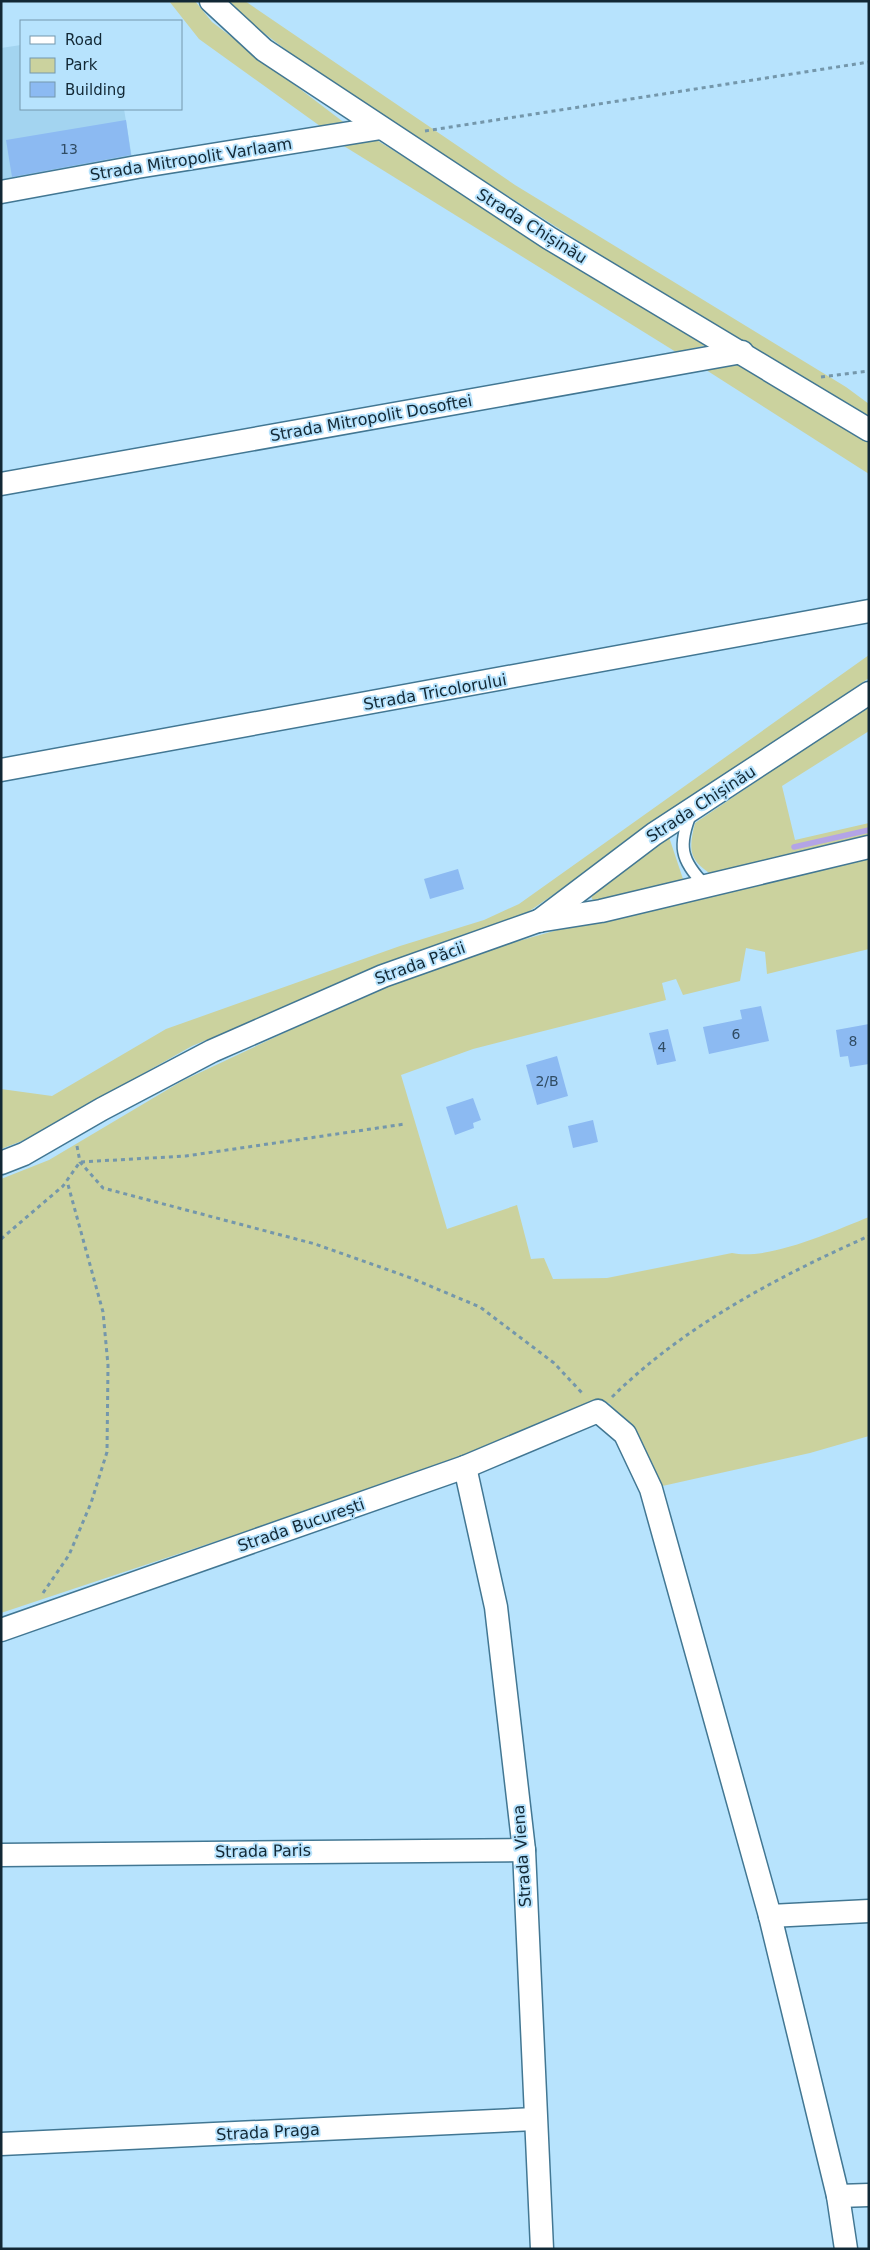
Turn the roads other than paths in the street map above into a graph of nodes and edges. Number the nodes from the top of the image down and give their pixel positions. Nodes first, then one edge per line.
1 (211, 1) edge
2 (386, 132) junction
3 (1, 192) edge
4 (742, 352) junction
5 (869, 430) edge
6 (1, 484) edge
7 (869, 611) edge
8 (869, 693) edge
9 (1, 770) edge
10 (692, 811) junction
11 (869, 848) edge
12 (705, 885) junction
13 (538, 921) junction
14 (1, 1163) edge
15 (465, 1467) junction
16 (1, 1630) edge
17 (524, 1850) junction
18 (1, 1855) edge
19 (869, 1911) edge
20 (770, 1916) junction
21 (535, 2119) junction
22 (1, 2144) edge
23 (869, 2195) edge
24 (838, 2196) junction
25 (542, 2249) edge
26 (846, 2249) edge

1 - 2 street, Strada Chișinău
2 - 3 street, Strada Mitropolit Varlaam
2 - 4 street, Strada Chișinău
4 - 5 street, Strada Chișinău
4 - 6 street, Strada Mitropolit Dosoftei
7 - 9 street, Strada Tricolorului
8 - 10 street, Strada Chișinău
10 - 12 lane
10 - 13 street, Strada Chișinău
11 - 12 street, Strada Păcii
12 - 13 street, Strada Păcii
13 - 14 street, Strada Păcii
15 - 16 street, Strada București
15 - 17 street, Strada Viena
15 - 20 street, Strada București
17 - 18 street, Strada Paris
17 - 21 street, Strada Viena
19 - 20 street
20 - 24 street
21 - 22 street, Strada Praga
21 - 25 street, Strada Viena
23 - 24 street
24 - 26 street

